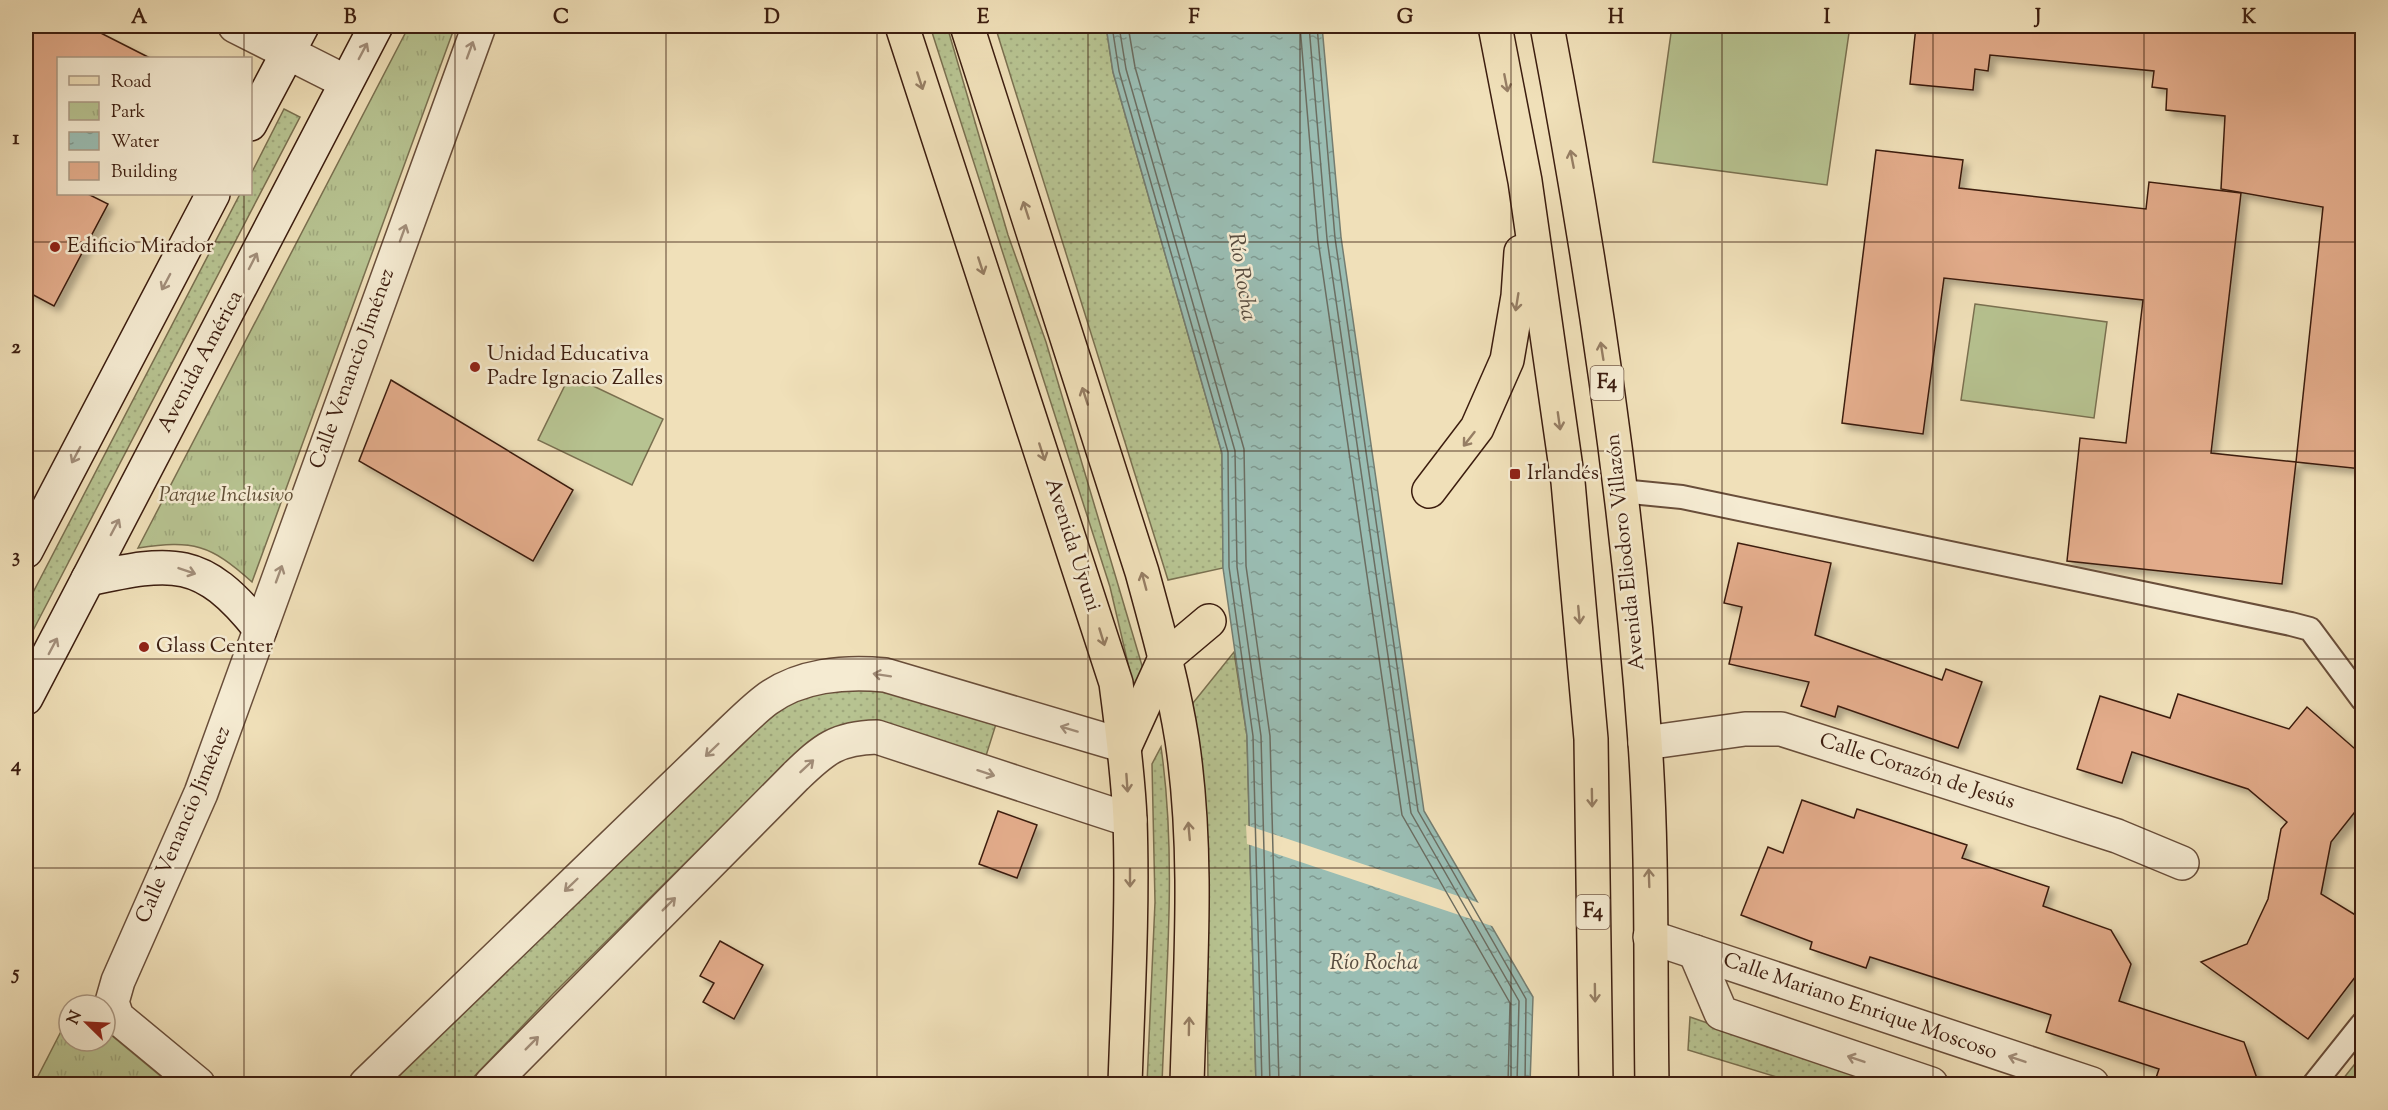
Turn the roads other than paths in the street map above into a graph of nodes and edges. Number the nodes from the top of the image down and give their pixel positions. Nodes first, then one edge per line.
1 (235, 26) edge
2 (376, 26) edge
3 (479, 26) edge
4 (902, 26) edge
5 (967, 26) edge
6 (1495, 26) edge
7 (1547, 26) edge
8 (296, 39) edge
9 (346, 82) junction
10 (252, 120) edge
11 (1525, 181) junction
12 (212, 195) edge
13 (1621, 491) junction
14 (1429, 492) dead end
15 (26, 551) edge
16 (88, 579) junction
17 (1209, 621) dead end
18 (260, 629) junction
19 (1166, 658) junction
20 (26, 698) edge
21 (2362, 699) edge
22 (1645, 743) junction
23 (1125, 746) junction
24 (1130, 820) junction
25 (2182, 863) dead end
26 (1650, 937) junction
27 (1695, 952) junction
28 (2362, 1024) edge
29 (198, 1084) edge
30 (366, 1084) edge
31 (491, 1084) edge
32 (1125, 1084) edge
33 (1187, 1084) edge
34 (1596, 1084) edge
35 (1652, 1084) edge
36 (1931, 1084) edge
37 (2092, 1084) edge
38 (2314, 1084) edge

1 - 8 street
9 -> 2 street, Avenida América
18 -> 3 street, Calle Venancio Jiménez
4 -> 23 main road, Avenida Uyuni
19 -> 5 main road
6 -> 11 main road, F4
13 -> 7 main road, Avenida Eliodoro Villazón / F4
8 - 9 street
8 - 10 street
16 -> 9 street, Avenida América
11 -> 14 main road
11 -> 34 main road, F4
12 -> 15 street
13 - 21 lane
13 - 22 main road, Avenida Eliodoro Villazón / F4
16 -> 18 street
20 -> 16 street, Avenida América
17 - 19 main road
18 - 29 street, Calle Venancio Jiménez
19 - 23 main road
33 -> 19 main road
22 - 25 street, Calle Corazón de Jesús
26 -> 22 main road, Avenida Eliodoro Villazón / F4
23 -> 24 main road, Avenida Uyuni
23 -> 30 street
31 -> 24 street
24 -> 32 main road, Avenida Uyuni
26 - 27 street, Calle Mariano Enrique Moscoso
26 - 35 main road, Avenida Eliodoro Villazón / F4
36 -> 27 street, Calle Mariano Enrique Moscoso
37 -> 27 street, Calle Mariano Enrique Moscoso
28 - 38 lane

